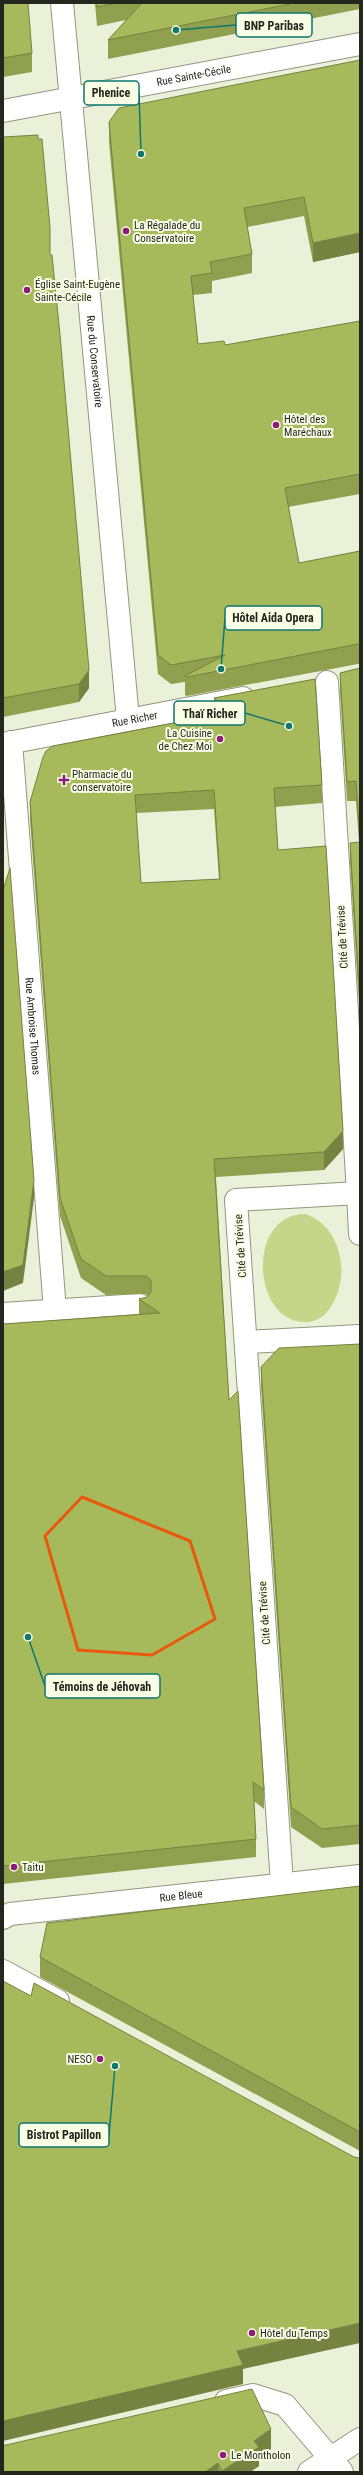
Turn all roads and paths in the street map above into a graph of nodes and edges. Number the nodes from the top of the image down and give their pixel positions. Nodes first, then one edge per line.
1 (62, 3) edge
2 (360, 44) edge
3 (71, 100) junction
4 (3, 111) edge
5 (304, 686) edge
6 (266, 693) edge
7 (128, 719) junction
8 (7, 743) edge
9 (358, 1193) junction
10 (360, 1234) edge
11 (140, 1305) dead end
12 (54, 1311) junction
13 (3, 1314) edge
14 (360, 1336) edge
15 (247, 1342) junction
16 (360, 1876) edge
17 (282, 1884) junction
18 (3, 1918) edge
19 (3, 1971) edge
20 (79, 2012) edge
21 (208, 2405) edge
22 (360, 2439) edge
23 (335, 2466) edge
24 (309, 2472) edge

1 - 3 street, Rue du Conservatoire
2 - 3 street, Rue Sainte-Cécile
3 - 4 street, Rue Sainte-Cécile
3 - 7 street, Rue du Conservatoire
5 - 9 street, Cité de Trévise
6 - 7 street, Rue Richer
7 - 8 street, Rue Richer
8 - 12 street, Rue Ambroise Thomas
9 - 10 street, Cité de Trévise
9 - 15 street, Cité de Trévise
11 - 12 street
12 - 13 street
14 - 15 street
15 - 17 street, Cité de Trévise
16 - 17 street, Rue Bleue
17 - 18 street, Rue Bleue
19 - 20 street
21 - 23 street
22 - 23 street
23 - 24 street

